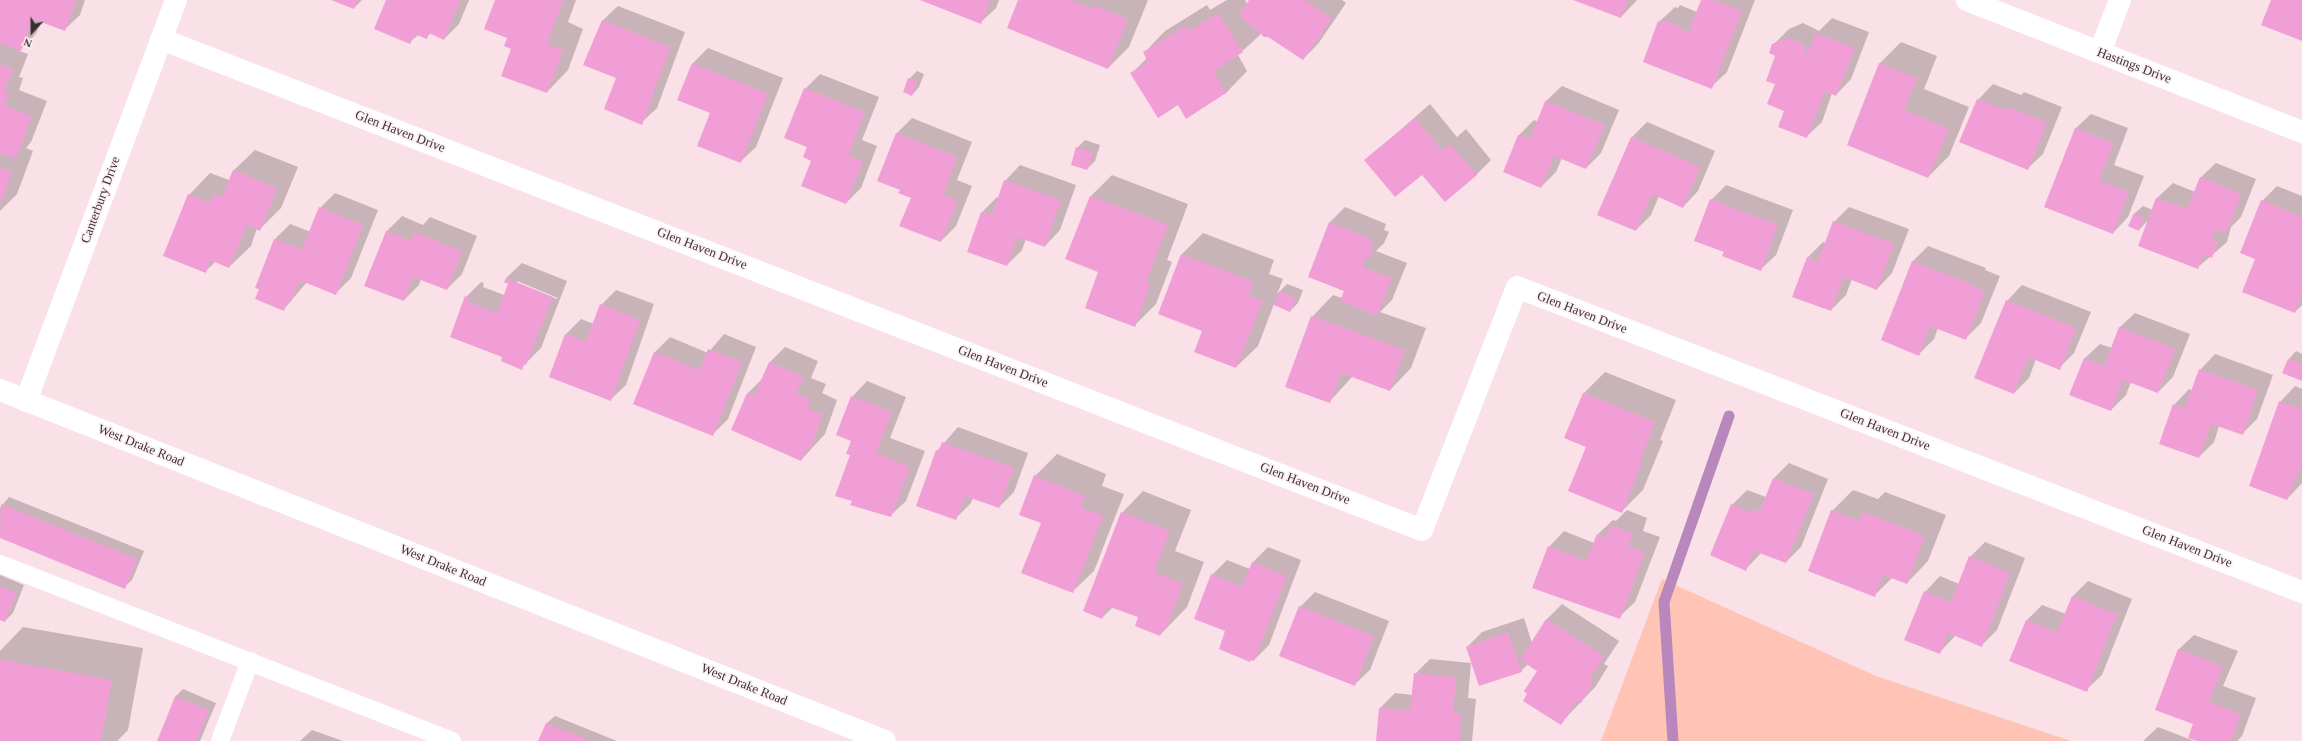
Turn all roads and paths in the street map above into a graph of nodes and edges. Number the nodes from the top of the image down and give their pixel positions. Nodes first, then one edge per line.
1 (176, 0) edge
2 (1967, 0) edge
3 (2120, 0) edge
4 (161, 39) junction
5 (2100, 52) junction
6 (2302, 132) edge
7 (0, 390) edge
8 (26, 401) junction
9 (0, 564) edge
10 (2302, 592) edge
11 (250, 661) junction
12 (220, 741) edge
13 (452, 741) edge
14 (885, 741) edge

1 - 4 street, Canterbury Drive
2 - 5 street, Hastings Drive
3 - 5 street
4 - 8 street, Canterbury Drive
4 - 10 street, Glen Haven Drive
5 - 6 street, Hastings Drive
7 - 8 street, West Drake Road
8 - 14 street, West Drake Road
9 - 11 lane
11 - 12 lane
11 - 13 lane

